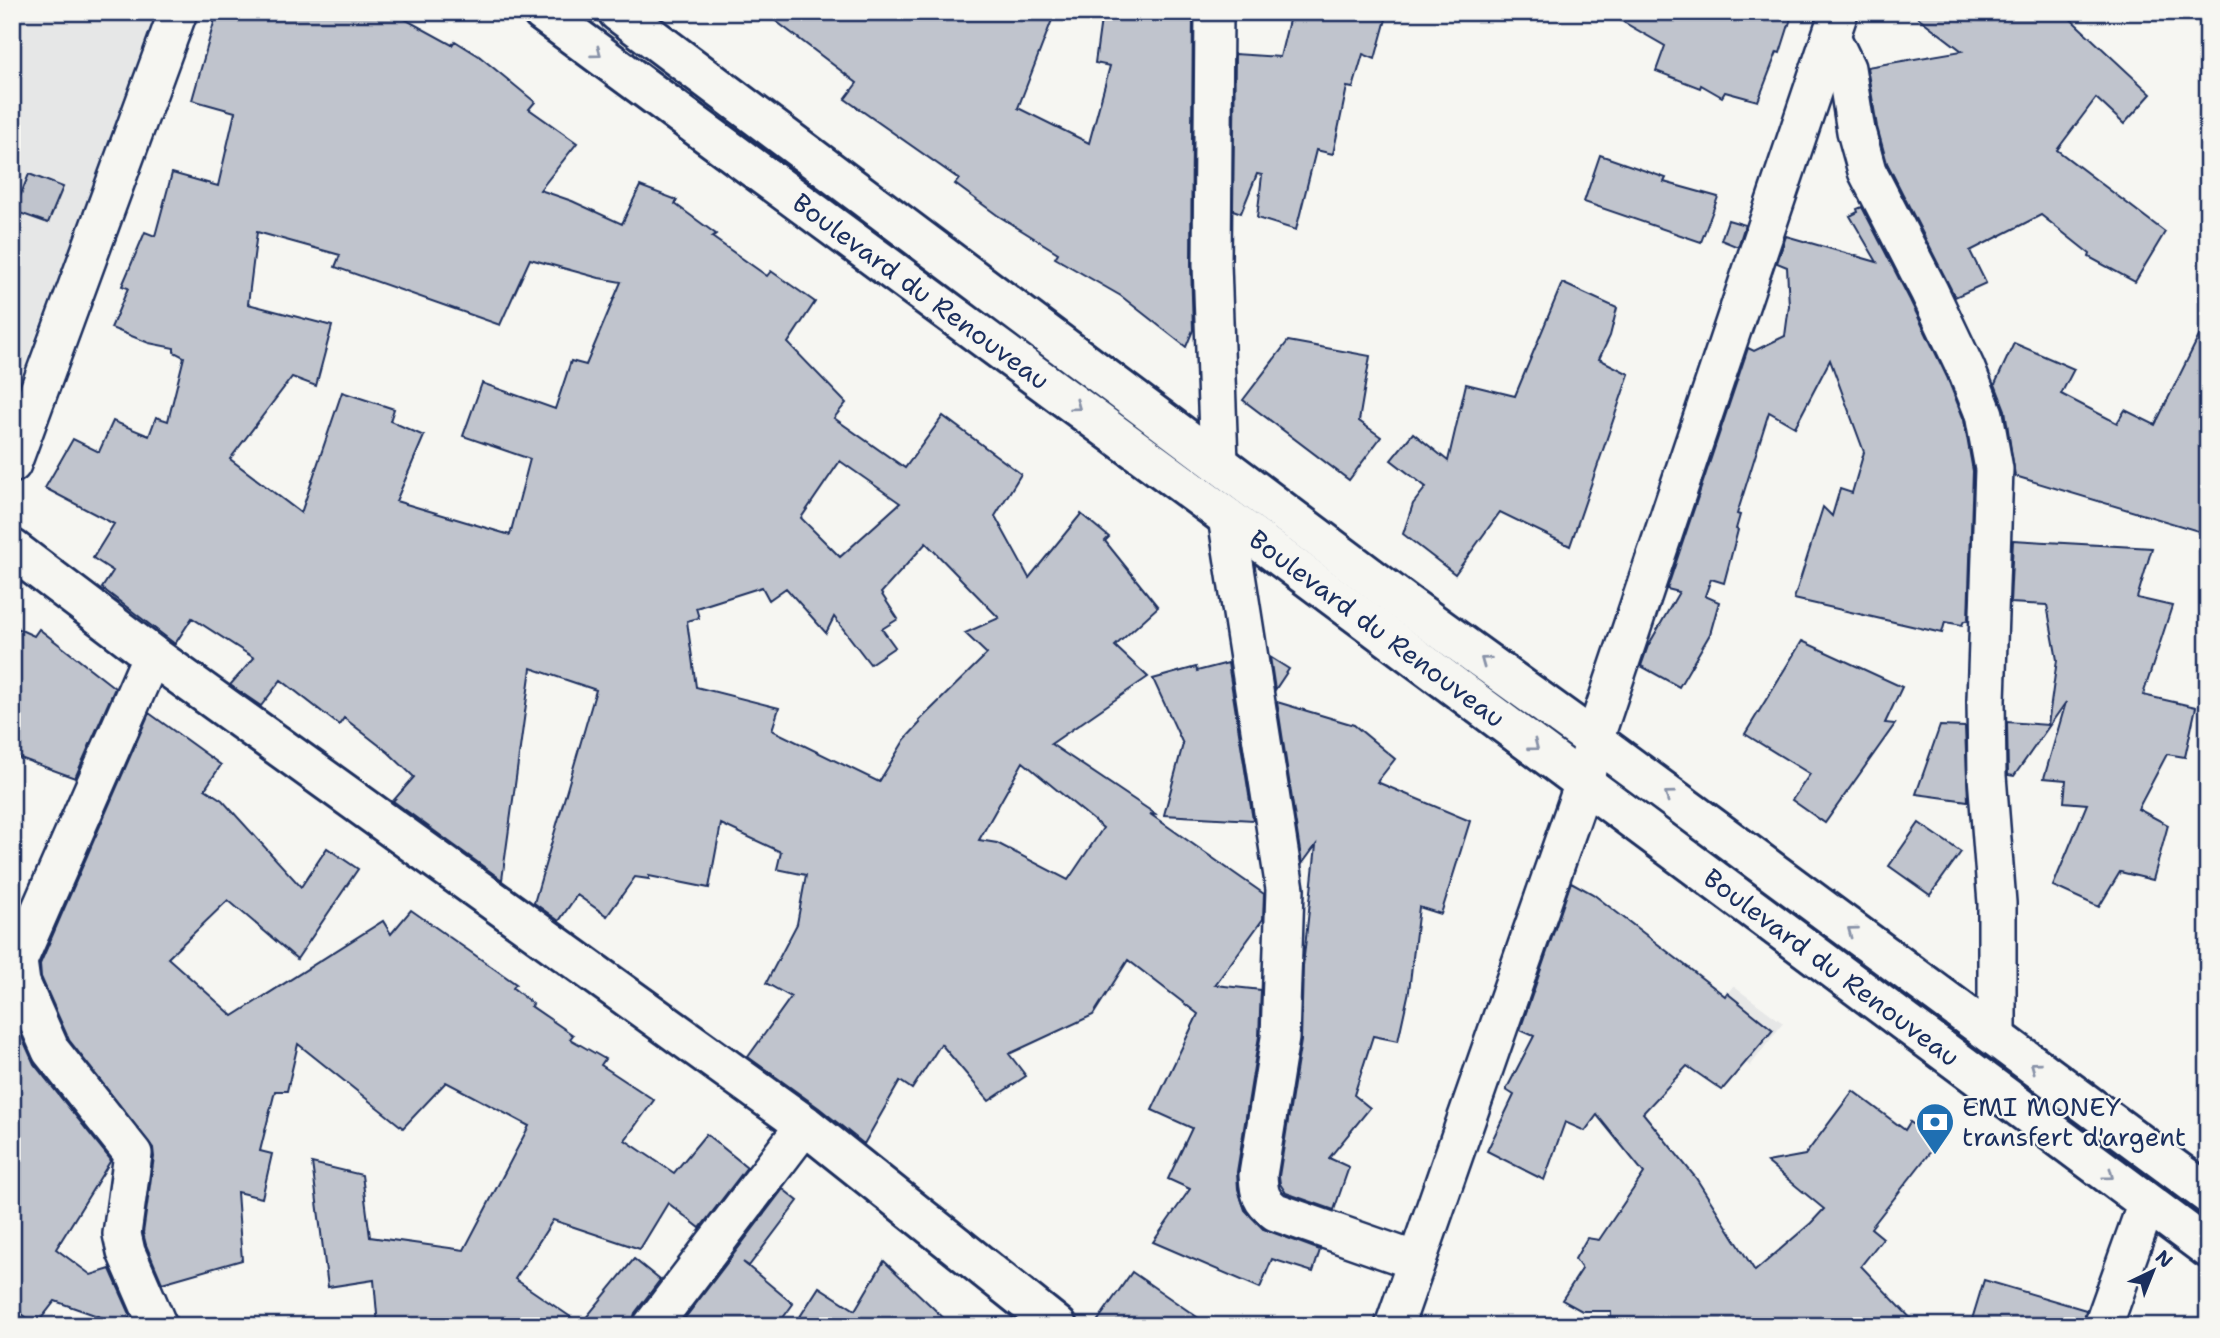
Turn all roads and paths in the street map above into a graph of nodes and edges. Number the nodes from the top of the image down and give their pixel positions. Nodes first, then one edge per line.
1 (178, 12) edge
2 (542, 12) edge
3 (618, 12) edge
4 (1214, 12) edge
5 (1835, 25) edge
6 (1219, 463) junction
7 (12, 464) edge
8 (1227, 517) junction
9 (12, 549) edge
10 (152, 655) junction
11 (1594, 740) junction
12 (1584, 783) junction
13 (1997, 1038) junction
14 (805, 1125) junction
15 (2208, 1194) edge
16 (2147, 1203) junction
17 (2208, 1248) edge
18 (1416, 1261) junction
19 (158, 1326) edge
20 (652, 1326) edge
21 (1057, 1326) edge
22 (1394, 1326) edge
23 (2103, 1326) edge

1 - 7 street
2 -> 8 main road, Boulevard du Renouveau
3 - 6 main road, Boulevard du Renouveau
4 - 6 street
5 - 11 street
5 - 13 street
11 -> 6 main road, Boulevard du Renouveau
8 -> 12 main road, Boulevard du Renouveau
8 - 18 street
9 - 10 main road
10 - 14 main road
10 - 19 street
11 - 12 street
13 -> 11 main road, Boulevard du Renouveau
12 -> 16 main road, Boulevard du Renouveau
12 - 18 street
15 -> 13 main road, Boulevard du Renouveau
14 - 20 street
14 - 21 main road
16 - 17 main road, Boulevard du Renouveau
16 - 23 street
18 - 22 street

